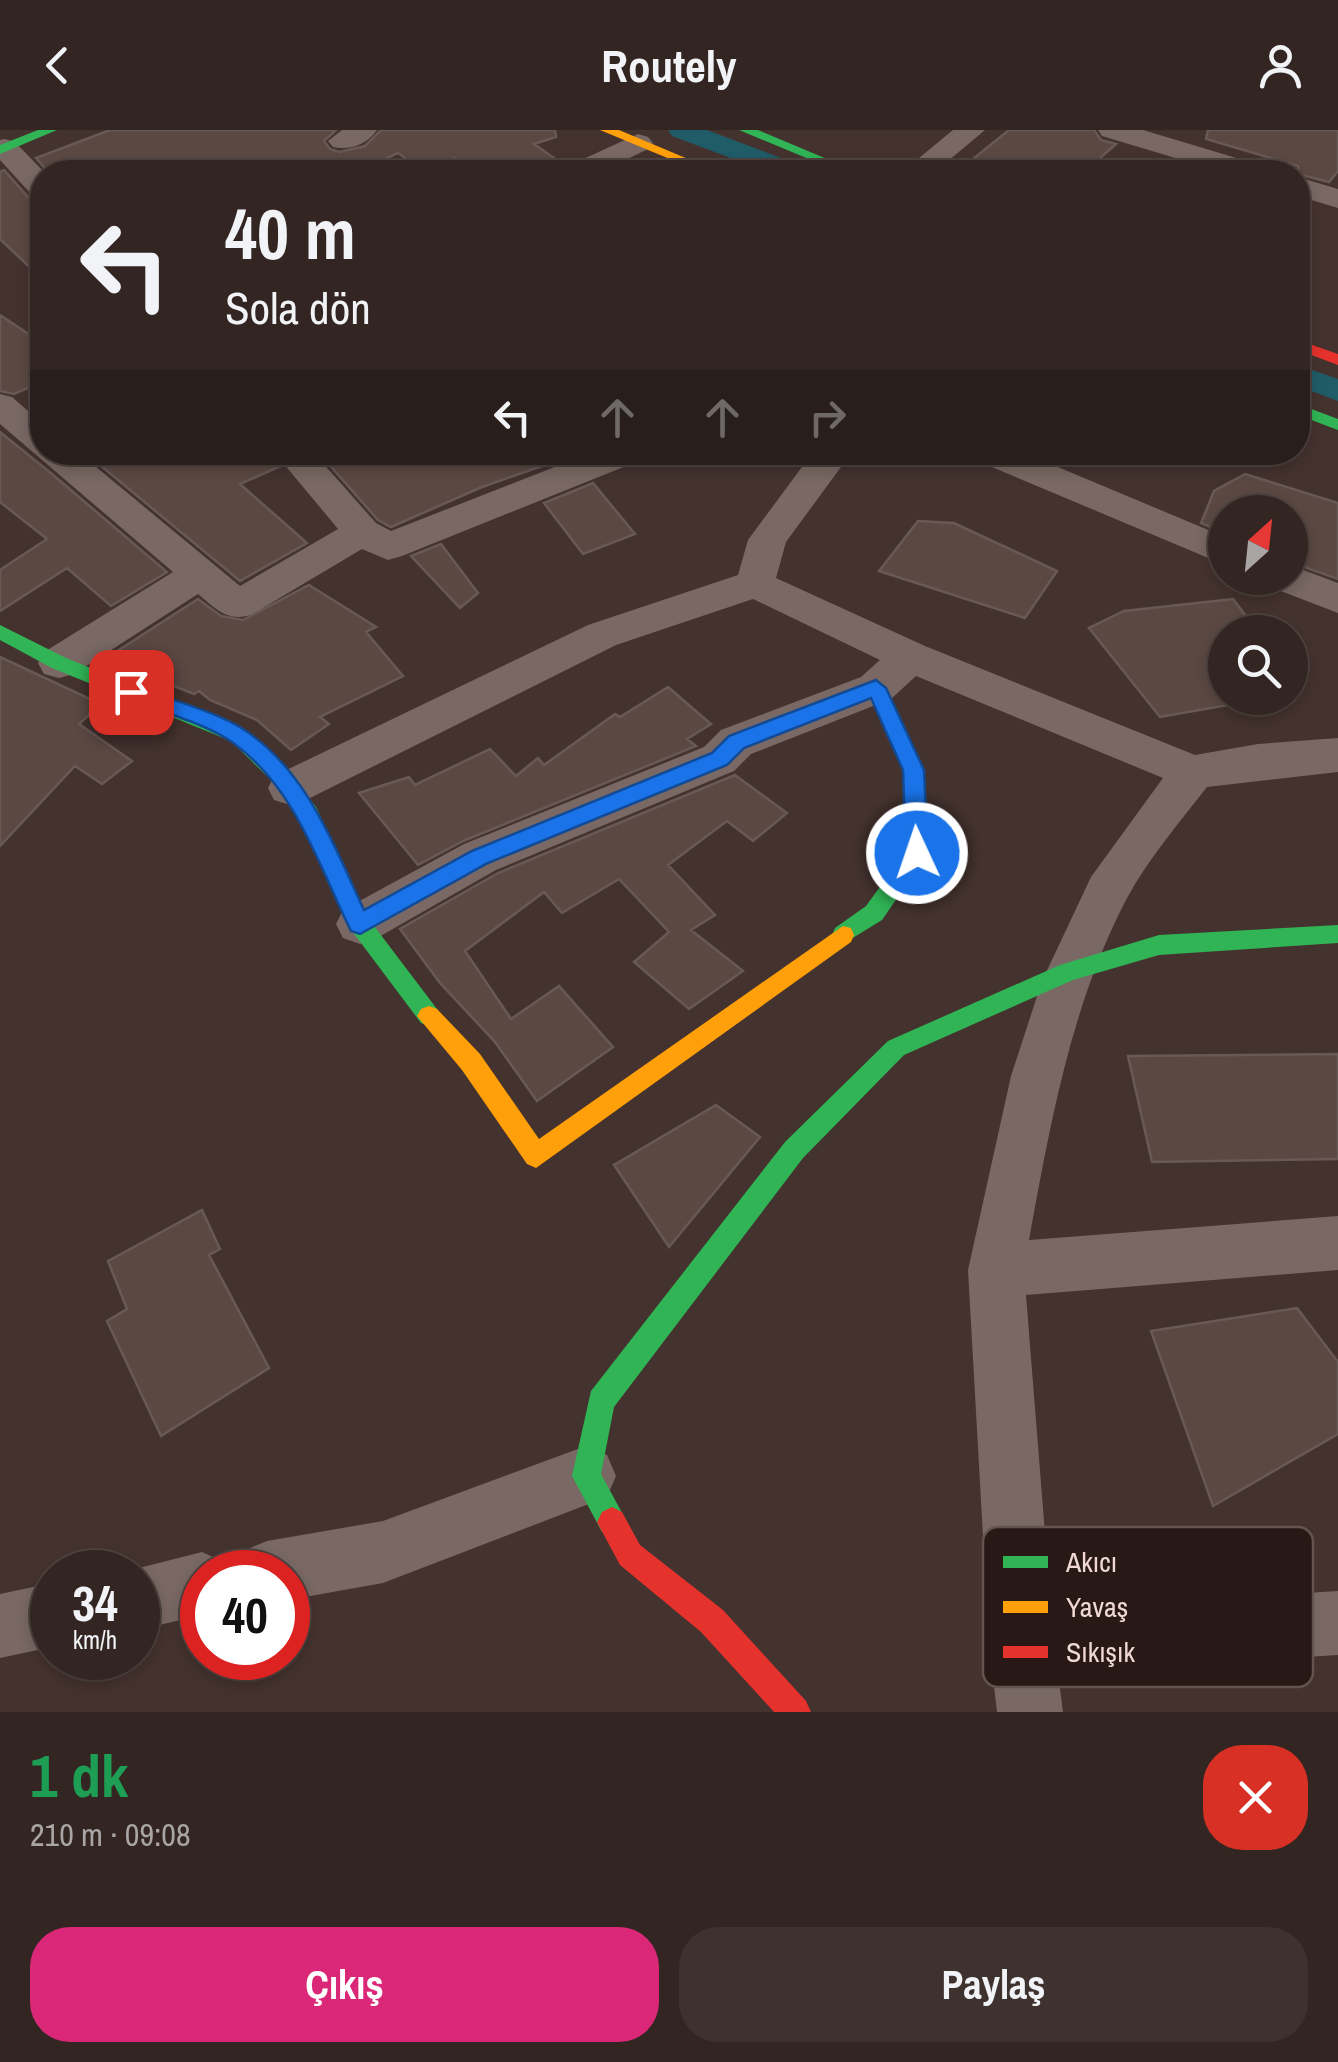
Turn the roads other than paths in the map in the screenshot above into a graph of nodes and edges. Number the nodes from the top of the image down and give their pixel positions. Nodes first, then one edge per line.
1 (50, 130) edge
2 (607, 130) edge
3 (746, 130) edge
4 (971, 130) edge
5 (1112, 130) edge
6 (638, 143) junction
7 (3, 149) edge
8 (603, 160) edge
9 (681, 160) edge
10 (821, 160) edge
11 (933, 160) edge
12 (1212, 160) edge
13 (30, 176) edge
14 (1310, 190) edge
15 (1338, 198) edge
16 (1310, 350) edge
17 (1338, 360) edge
18 (0, 406) edge
19 (1310, 414) edge
20 (1338, 426) edge
21 (30, 432) edge
22 (70, 465) edge
23 (303, 465) edge
24 (595, 465) edge
25 (824, 465) edge
26 (1019, 465) edge
27 (362, 532) junction
28 (1208, 545) edge
29 (198, 575) junction
30 (754, 584) junction
31 (1308, 587) edge
32 (1338, 599) edge
33 (0, 632) edge
34 (910, 657) junction
35 (59, 663) junction
36 (876, 688) junction
37 (1338, 755) edge
38 (1192, 772) junction
39 (290, 788) junction
40 (360, 924) junction
41 (1338, 934) edge
42 (1068, 972) junction
43 (1338, 1243) edge
44 (996, 1270) junction
45 (586, 1476) junction
46 (1014, 1527) edge
47 (310, 1565) edge
48 (30, 1620) edge
49 (1338, 1623) edge
50 (1313, 1625) edge
51 (0, 1626) edge
52 (1027, 1687) edge
53 (795, 1712) edge
54 (1030, 1712) edge

1 - 7 street
2 - 6 street
3 - 10 street
4 - 11 street
5 - 12 street
6 - 8 street
6 - 9 street
7 - 13 street
14 - 15 street
16 - 17 street
18 - 21 street
19 - 20 street
22 - 29 street
23 - 27 street
24 - 27 street
25 - 30 street
26 - 28 street
27 - 29 street
29 - 35 street
30 - 34 street
30 - 39 street
31 - 32 street
33 - 35 street
34 - 36 street
34 - 38 street
35 - 39 street
36 - 40 street
36 - 40 street
37 - 38 street
38 - 42 street
39 - 40 street
41 - 42 street
42 - 44 street
42 - 45 street
43 - 44 street
44 - 46 street
45 - 47 street
45 - 53 street
48 - 51 street
49 - 50 street
52 - 54 street

